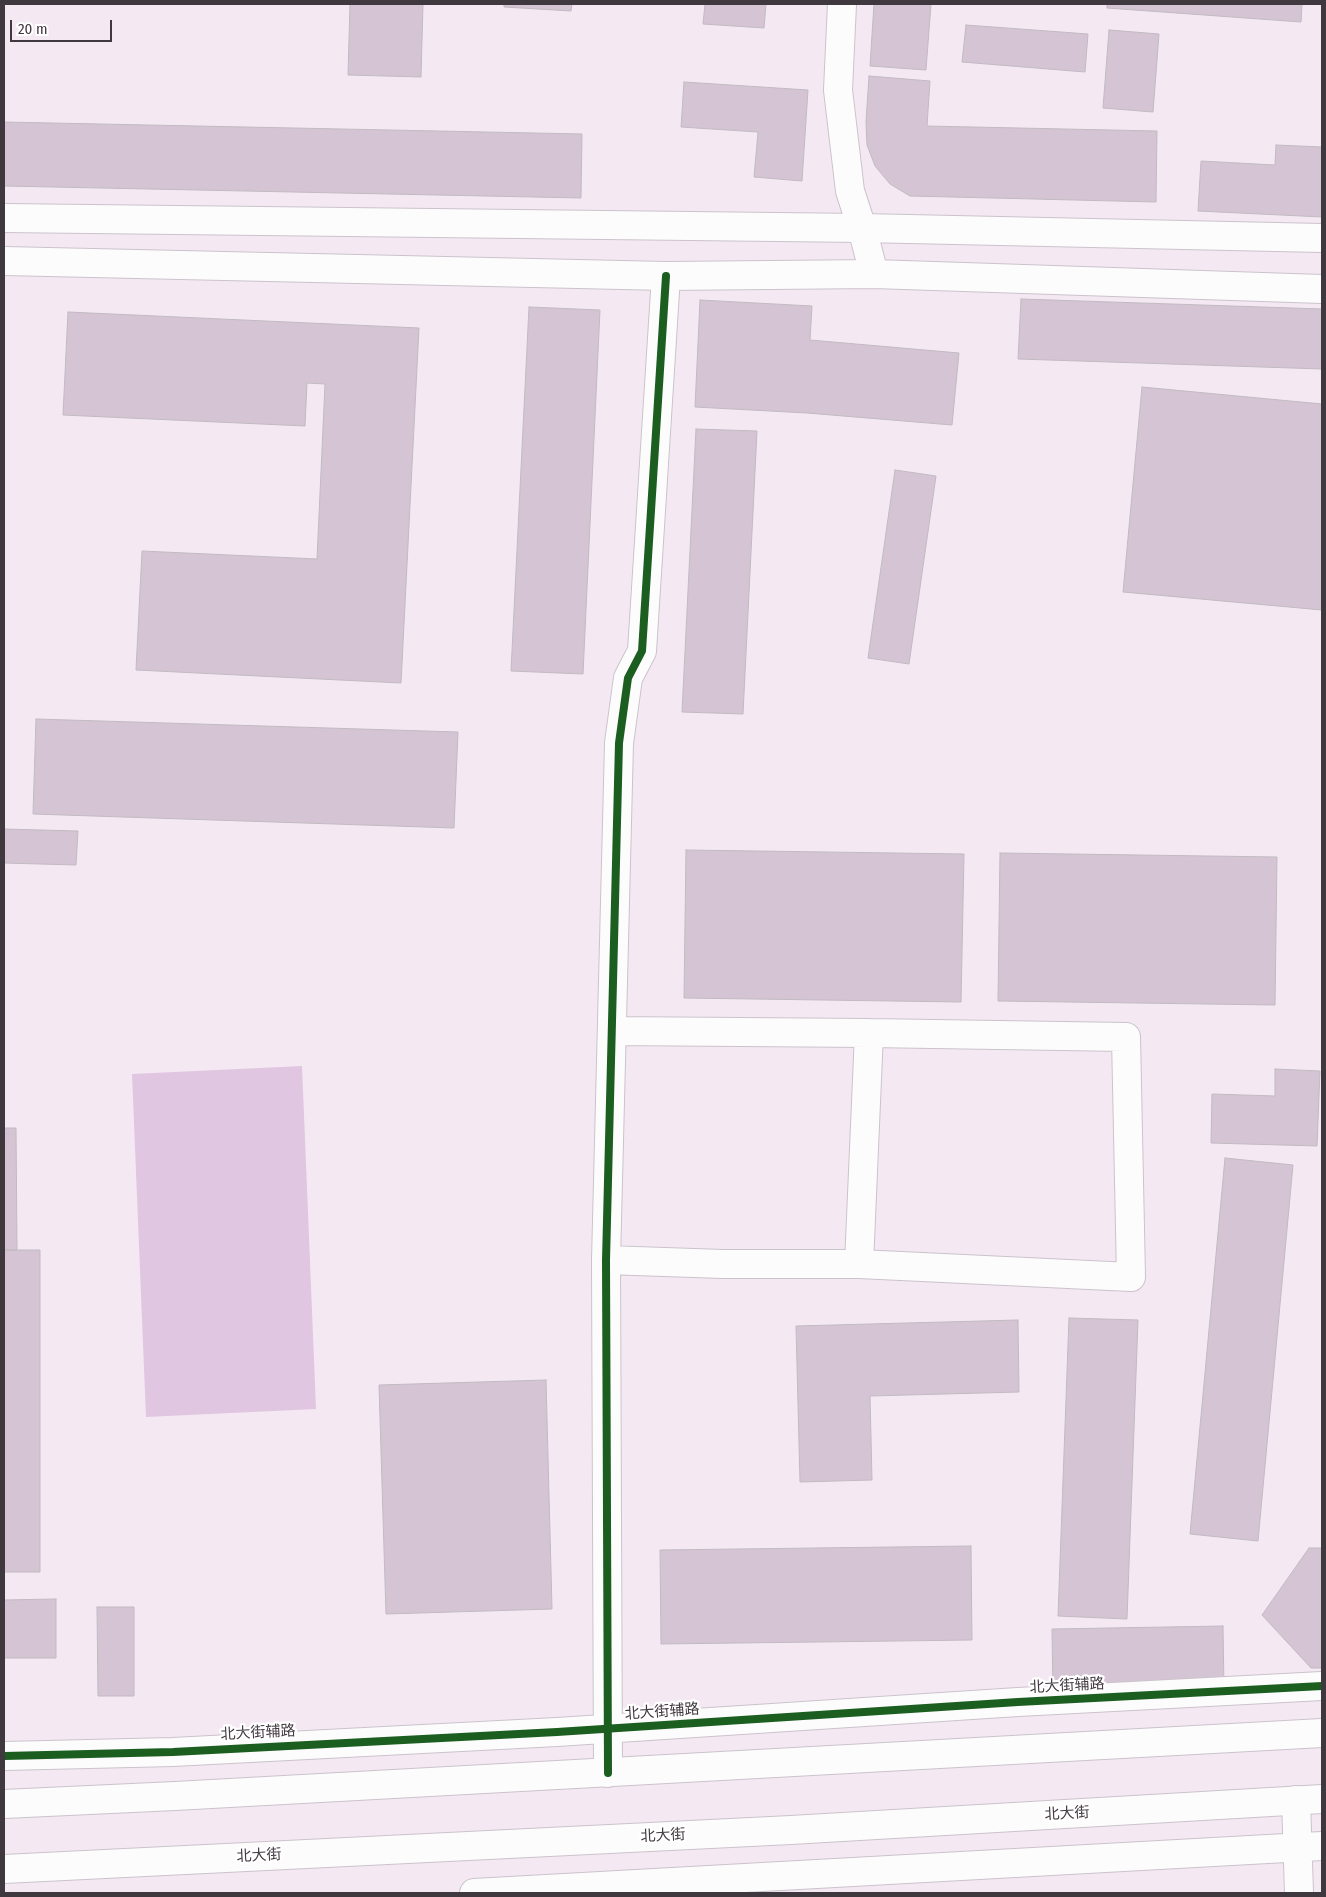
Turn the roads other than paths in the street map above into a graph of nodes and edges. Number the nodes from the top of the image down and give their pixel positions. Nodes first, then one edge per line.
1 (842, 4) edge
2 (4, 218) edge
3 (862, 228) junction
4 (1322, 238) edge
5 (4, 261) edge
6 (874, 274) junction
7 (666, 276) junction
8 (1322, 289) edge
9 (612, 1031) junction
10 (869, 1033) junction
11 (606, 1260) junction
12 (859, 1264) junction
13 (1322, 1686) edge
14 (608, 1729) junction
15 (1322, 1733) edge
16 (4, 1756) edge
17 (608, 1773) junction
18 (1309, 1799) edge
19 (4, 1804) edge
20 (1310, 1846) edge
21 (4, 1869) edge
22 (474, 1893) edge
23 (1299, 1893) edge

1 - 3 street
2 - 3 street
3 - 4 street
3 - 6 street
5 - 7 street
6 - 7 street
6 - 8 street
7 - 9 street
9 - 10 street
9 - 11 street
10 - 12 street
10 - 12 street
11 - 12 street
11 - 14 street
13 - 14 street, 北大街辅路
14 - 16 street, 北大街辅路
14 - 17 street
15 - 17 street
17 - 19 street
18 - 20 street
18 - 21 street, 北大街
20 - 22 street
20 - 23 street

